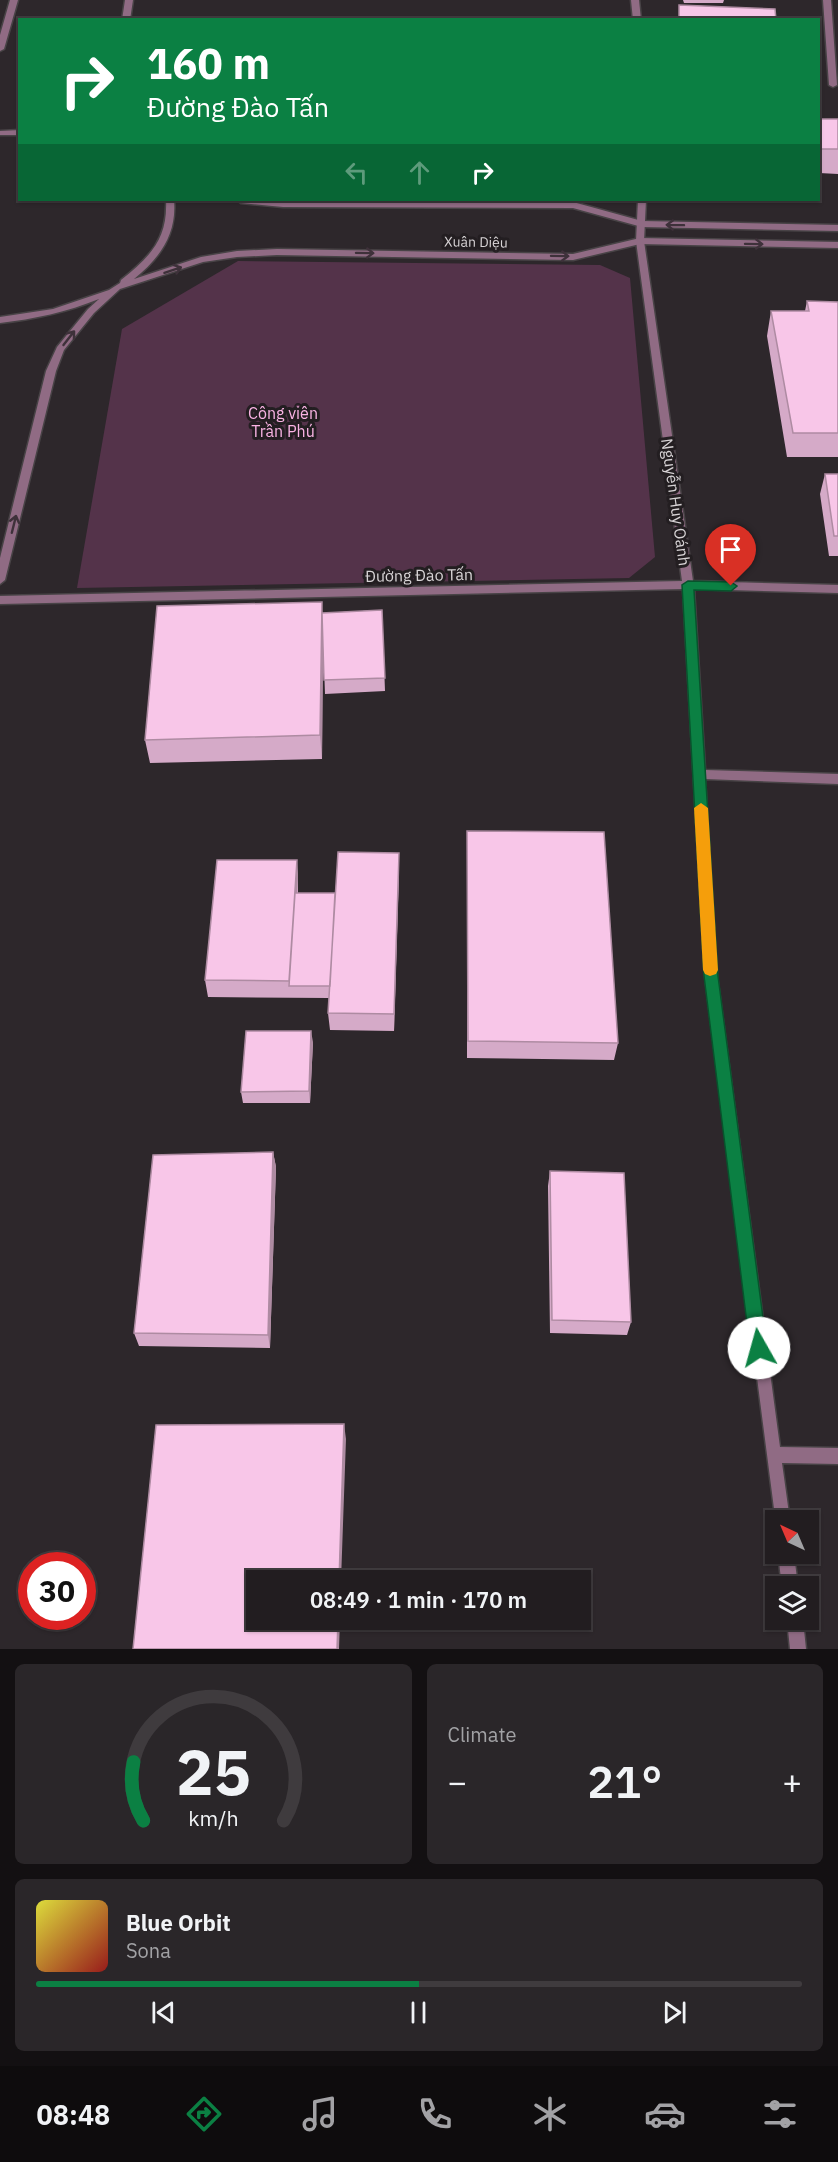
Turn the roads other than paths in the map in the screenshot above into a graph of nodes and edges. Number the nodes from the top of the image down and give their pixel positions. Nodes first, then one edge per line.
1 (14, 0) edge
2 (129, 0) edge
3 (635, 0) edge
4 (827, 0) edge
5 (126, 18) edge
6 (637, 18) edge
7 (0, 49) edge
8 (832, 85) edge
9 (18, 132) edge
10 (0, 133) edge
11 (170, 201) edge
12 (252, 201) edge
13 (642, 201) edge
14 (642, 224) junction
15 (838, 228) edge
16 (640, 241) junction
17 (838, 245) edge
18 (117, 287) junction
19 (0, 320) edge
20 (0, 580) edge
21 (688, 585) junction
22 (838, 589) edge
23 (0, 600) edge
24 (699, 774) junction
25 (838, 779) edge
26 (773, 1455) junction
27 (838, 1456) edge
28 (780, 1510) edge
29 (796, 1630) edge
30 (798, 1649) edge

1 - 7 street
2 - 5 street
3 - 6 street
4 - 8 street
9 - 10 street
11 - 18 street
12 - 14 street
13 - 14 street, Nguyễn Huy Oánh
15 -> 14 street
14 - 16 street, Nguyễn Huy Oánh
16 -> 17 street, Xuân Diệu
18 -> 16 street, Xuân Diệu
16 - 21 street, Nguyễn Huy Oánh
18 - 19 street
20 -> 18 street
21 - 22 street, Đường Đào Tấn
21 - 23 street, Đường Đào Tấn
21 - 24 street, Nguyễn Huy Oánh
24 - 25 street
24 - 26 street, Nguyễn Huy Oánh
26 - 27 street
26 - 28 street, Nguyễn Huy Oánh
29 - 30 street

